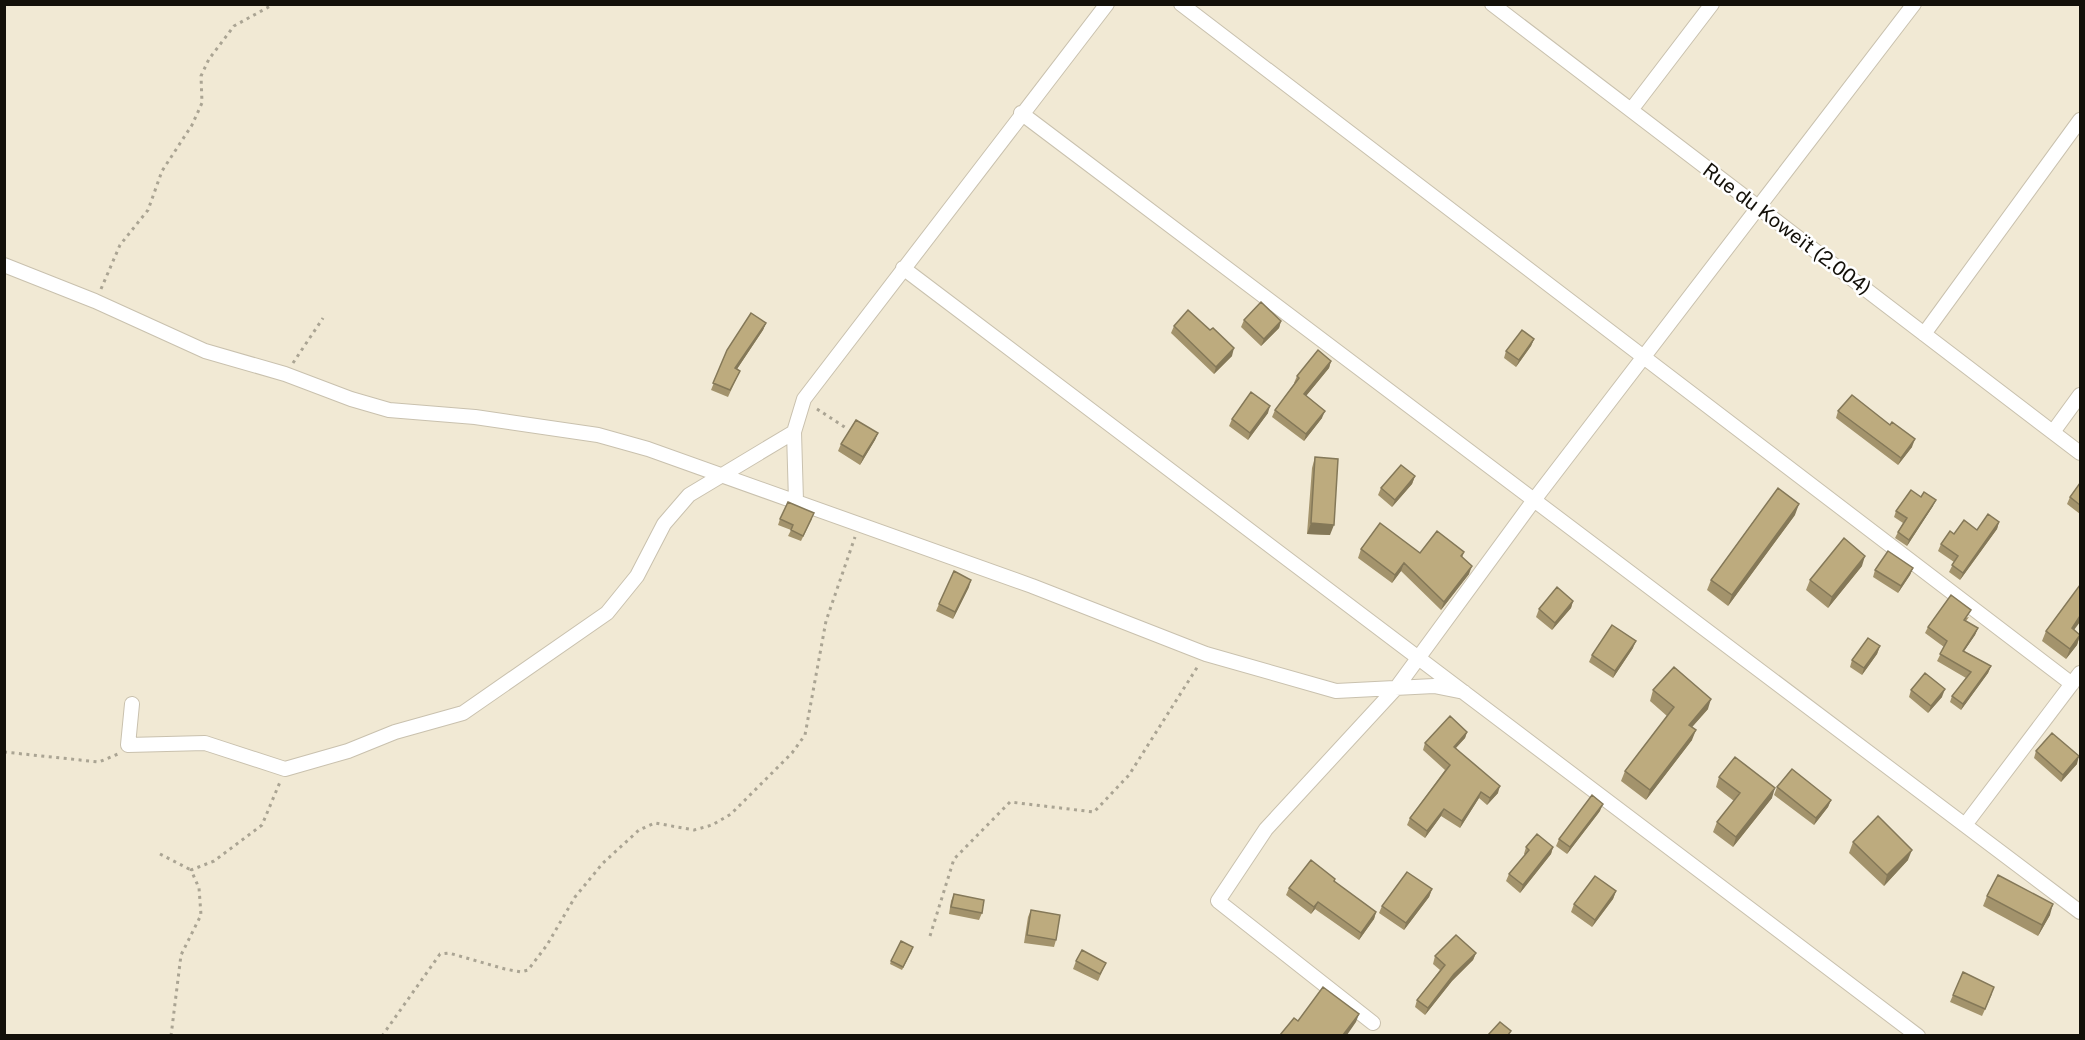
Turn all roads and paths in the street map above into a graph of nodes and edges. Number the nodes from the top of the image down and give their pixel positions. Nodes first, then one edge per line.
1 (274, 4) edge
2 (1107, 4) edge
3 (1181, 4) edge
4 (1492, 4) edge
5 (1516, 4) edge
6 (1712, 4) edge
7 (1914, 4) edge
8 (1508, 16) junction
9 (1631, 110) junction
10 (1021, 113) junction
11 (2080, 120) edge
12 (1760, 209) junction
13 (4, 266) edge
14 (903, 268) junction
15 (95, 301) junction
16 (323, 318) dead end
17 (1924, 334) junction
18 (1645, 358) junction
19 (285, 374) junction
20 (2080, 396) edge
21 (804, 399) junction
22 (846, 428) dead end
23 (794, 432) junction
24 (2053, 432) junction
25 (2080, 453) edge
26 (724, 474) junction
27 (1534, 500) junction
28 (796, 501) junction
29 (860, 524) junction
30 (1206, 654) junction
31 (1418, 657) junction
32 (2076, 678) edge
33 (1397, 687) junction
34 (1464, 692) junction
35 (132, 704) dead end
36 (128, 745) junction
37 (4, 752) edge
38 (285, 770) junction
39 (1965, 825) junction
40 (160, 854) dead end
41 (191, 870) junction
42 (2080, 912) edge
43 (930, 936) dead end
44 (1373, 1023) dead end
45 (171, 1035) edge
46 (382, 1035) edge
47 (1918, 1035) edge

1 - 15 path
2 - 10 street
3 - 18 street
4 - 8 street, Rue du Koweït (2.004)
5 - 8 street
6 - 9 street
7 - 12 street
8 - 9 street, Rue du Koweït (2.004)
9 - 12 street, Rue du Koweït (2.004)
10 - 14 street
10 - 27 street
11 - 17 street
12 - 17 street, Rue du Koweït (2.004)
12 - 18 street
13 - 15 street
14 - 21 street
14 - 31 street
15 - 19 street
16 - 19 path
17 - 24 street, Rue du Koweït (2.004)
18 - 27 street
18 - 32 street
19 - 26 street
20 - 24 street
21 - 22 path
21 - 23 street
23 - 26 street
23 - 28 street
24 - 25 street, Rue du Koweït (2.004)
26 - 28 street
26 - 38 street
27 - 31 street
27 - 39 street
28 - 29 street
29 - 30 street
29 - 46 path
30 - 33 street
30 - 43 path
31 - 33 street
31 - 34 street
32 - 39 street
33 - 34 street
33 - 44 street
34 - 47 street
35 - 36 street
36 - 37 path
36 - 38 street
38 - 41 path
39 - 42 street
40 - 41 path
41 - 45 path

